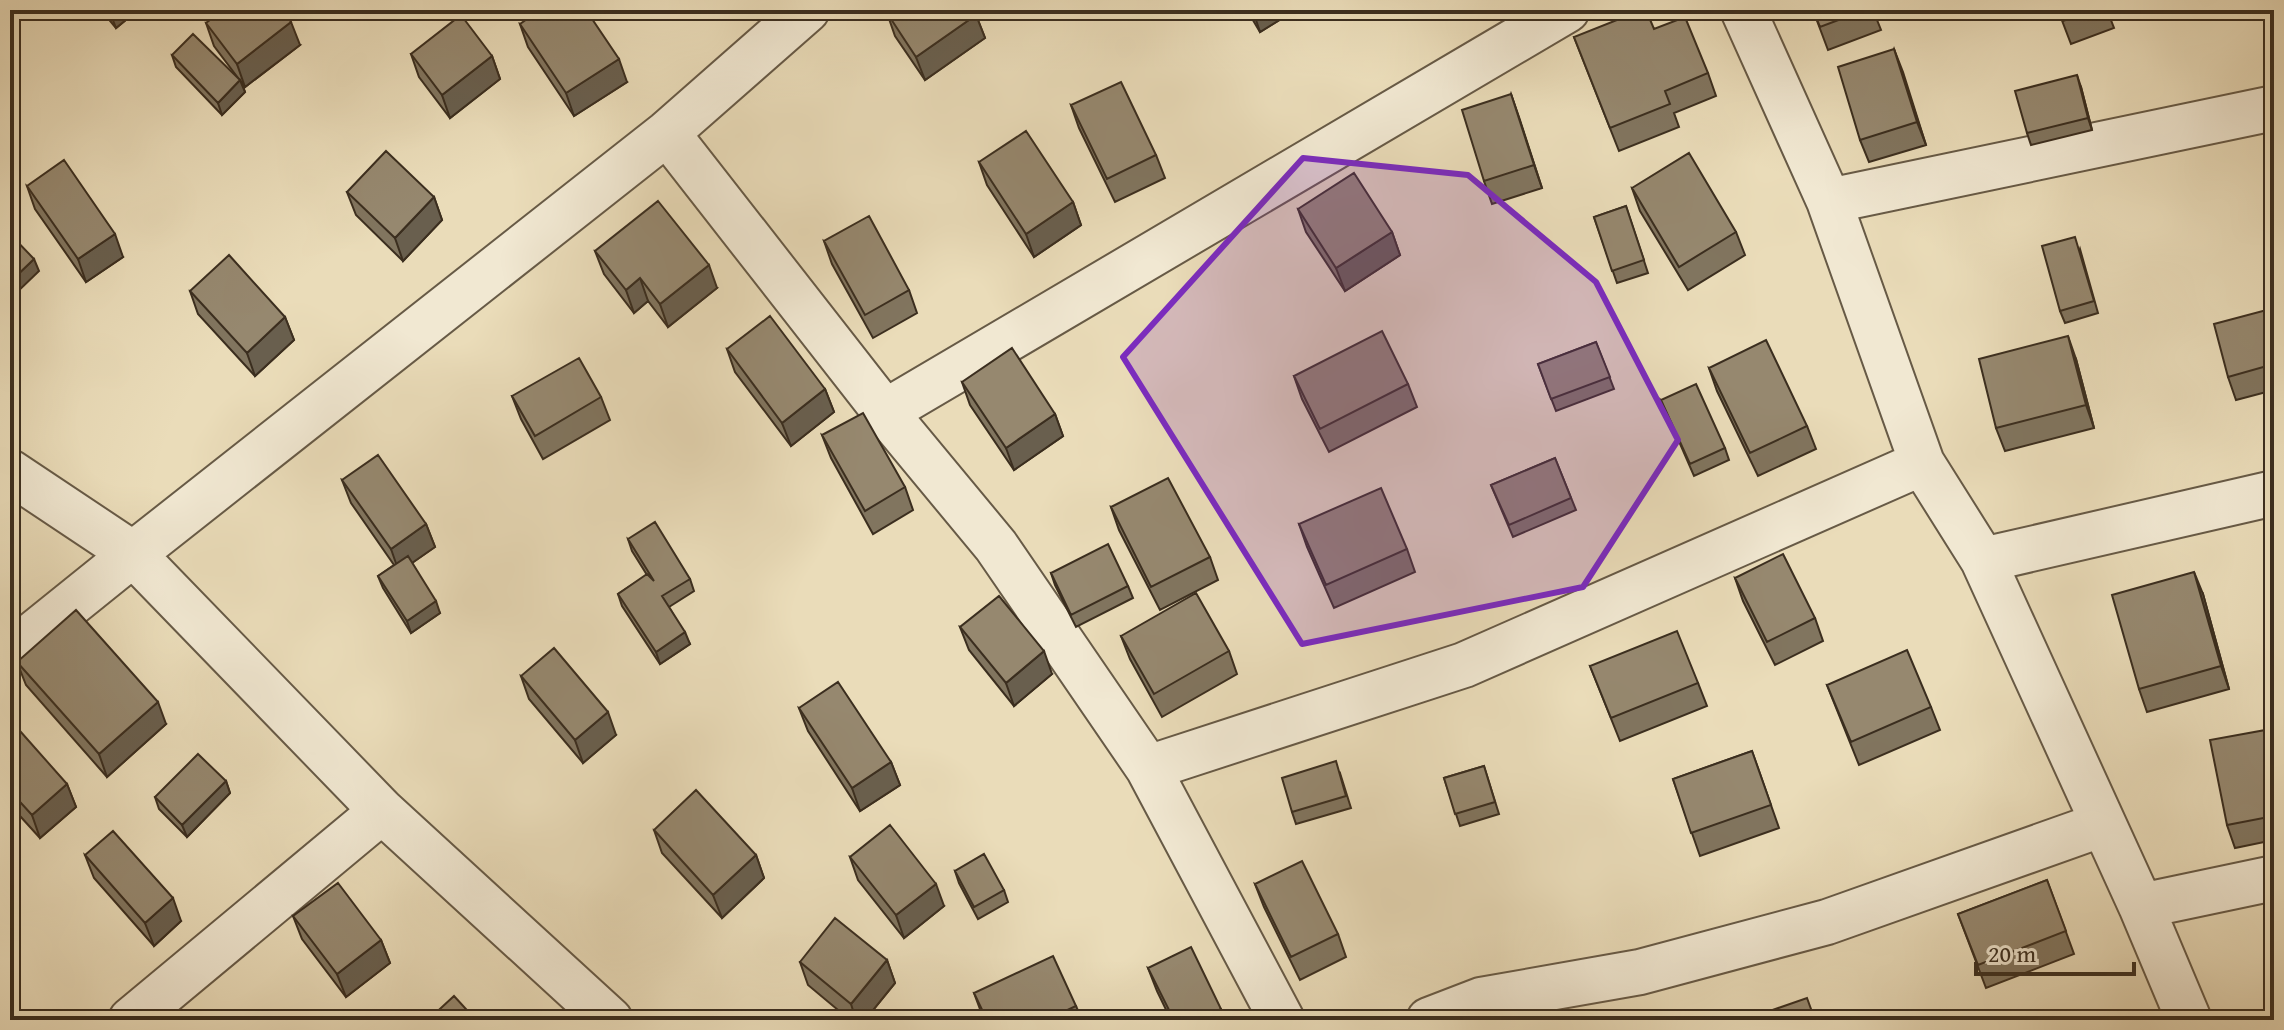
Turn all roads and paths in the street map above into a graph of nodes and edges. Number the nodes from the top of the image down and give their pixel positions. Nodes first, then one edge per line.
1 (807, 10) edge
2 (1567, 10) edge
3 (1743, 10) edge
4 (2274, 108) edge
5 (667, 133) junction
6 (1829, 201) junction
7 (885, 412) junction
8 (1922, 463) junction
9 (10, 472) edge
10 (2274, 493) edge
11 (133, 554) junction
12 (1983, 560) junction
13 (10, 653) edge
14 (1148, 768) junction
15 (382, 811) junction
16 (2103, 824) junction
17 (2274, 878) edge
18 (2141, 906) junction
19 (131, 1020) edge
20 (610, 1020) edge
21 (1282, 1020) edge
22 (1429, 1020) edge
23 (2189, 1020) edge

1 - 5 street
2 - 7 street
3 - 6 street
4 - 6 street
5 - 7 street
5 - 11 street
6 - 8 street
7 - 14 street
8 - 12 street
8 - 14 street
9 - 11 street
10 - 12 street
11 - 13 street
11 - 15 street
12 - 16 street
14 - 21 street
15 - 19 street
15 - 20 street
16 - 18 street
16 - 22 street
17 - 18 street
18 - 23 street

